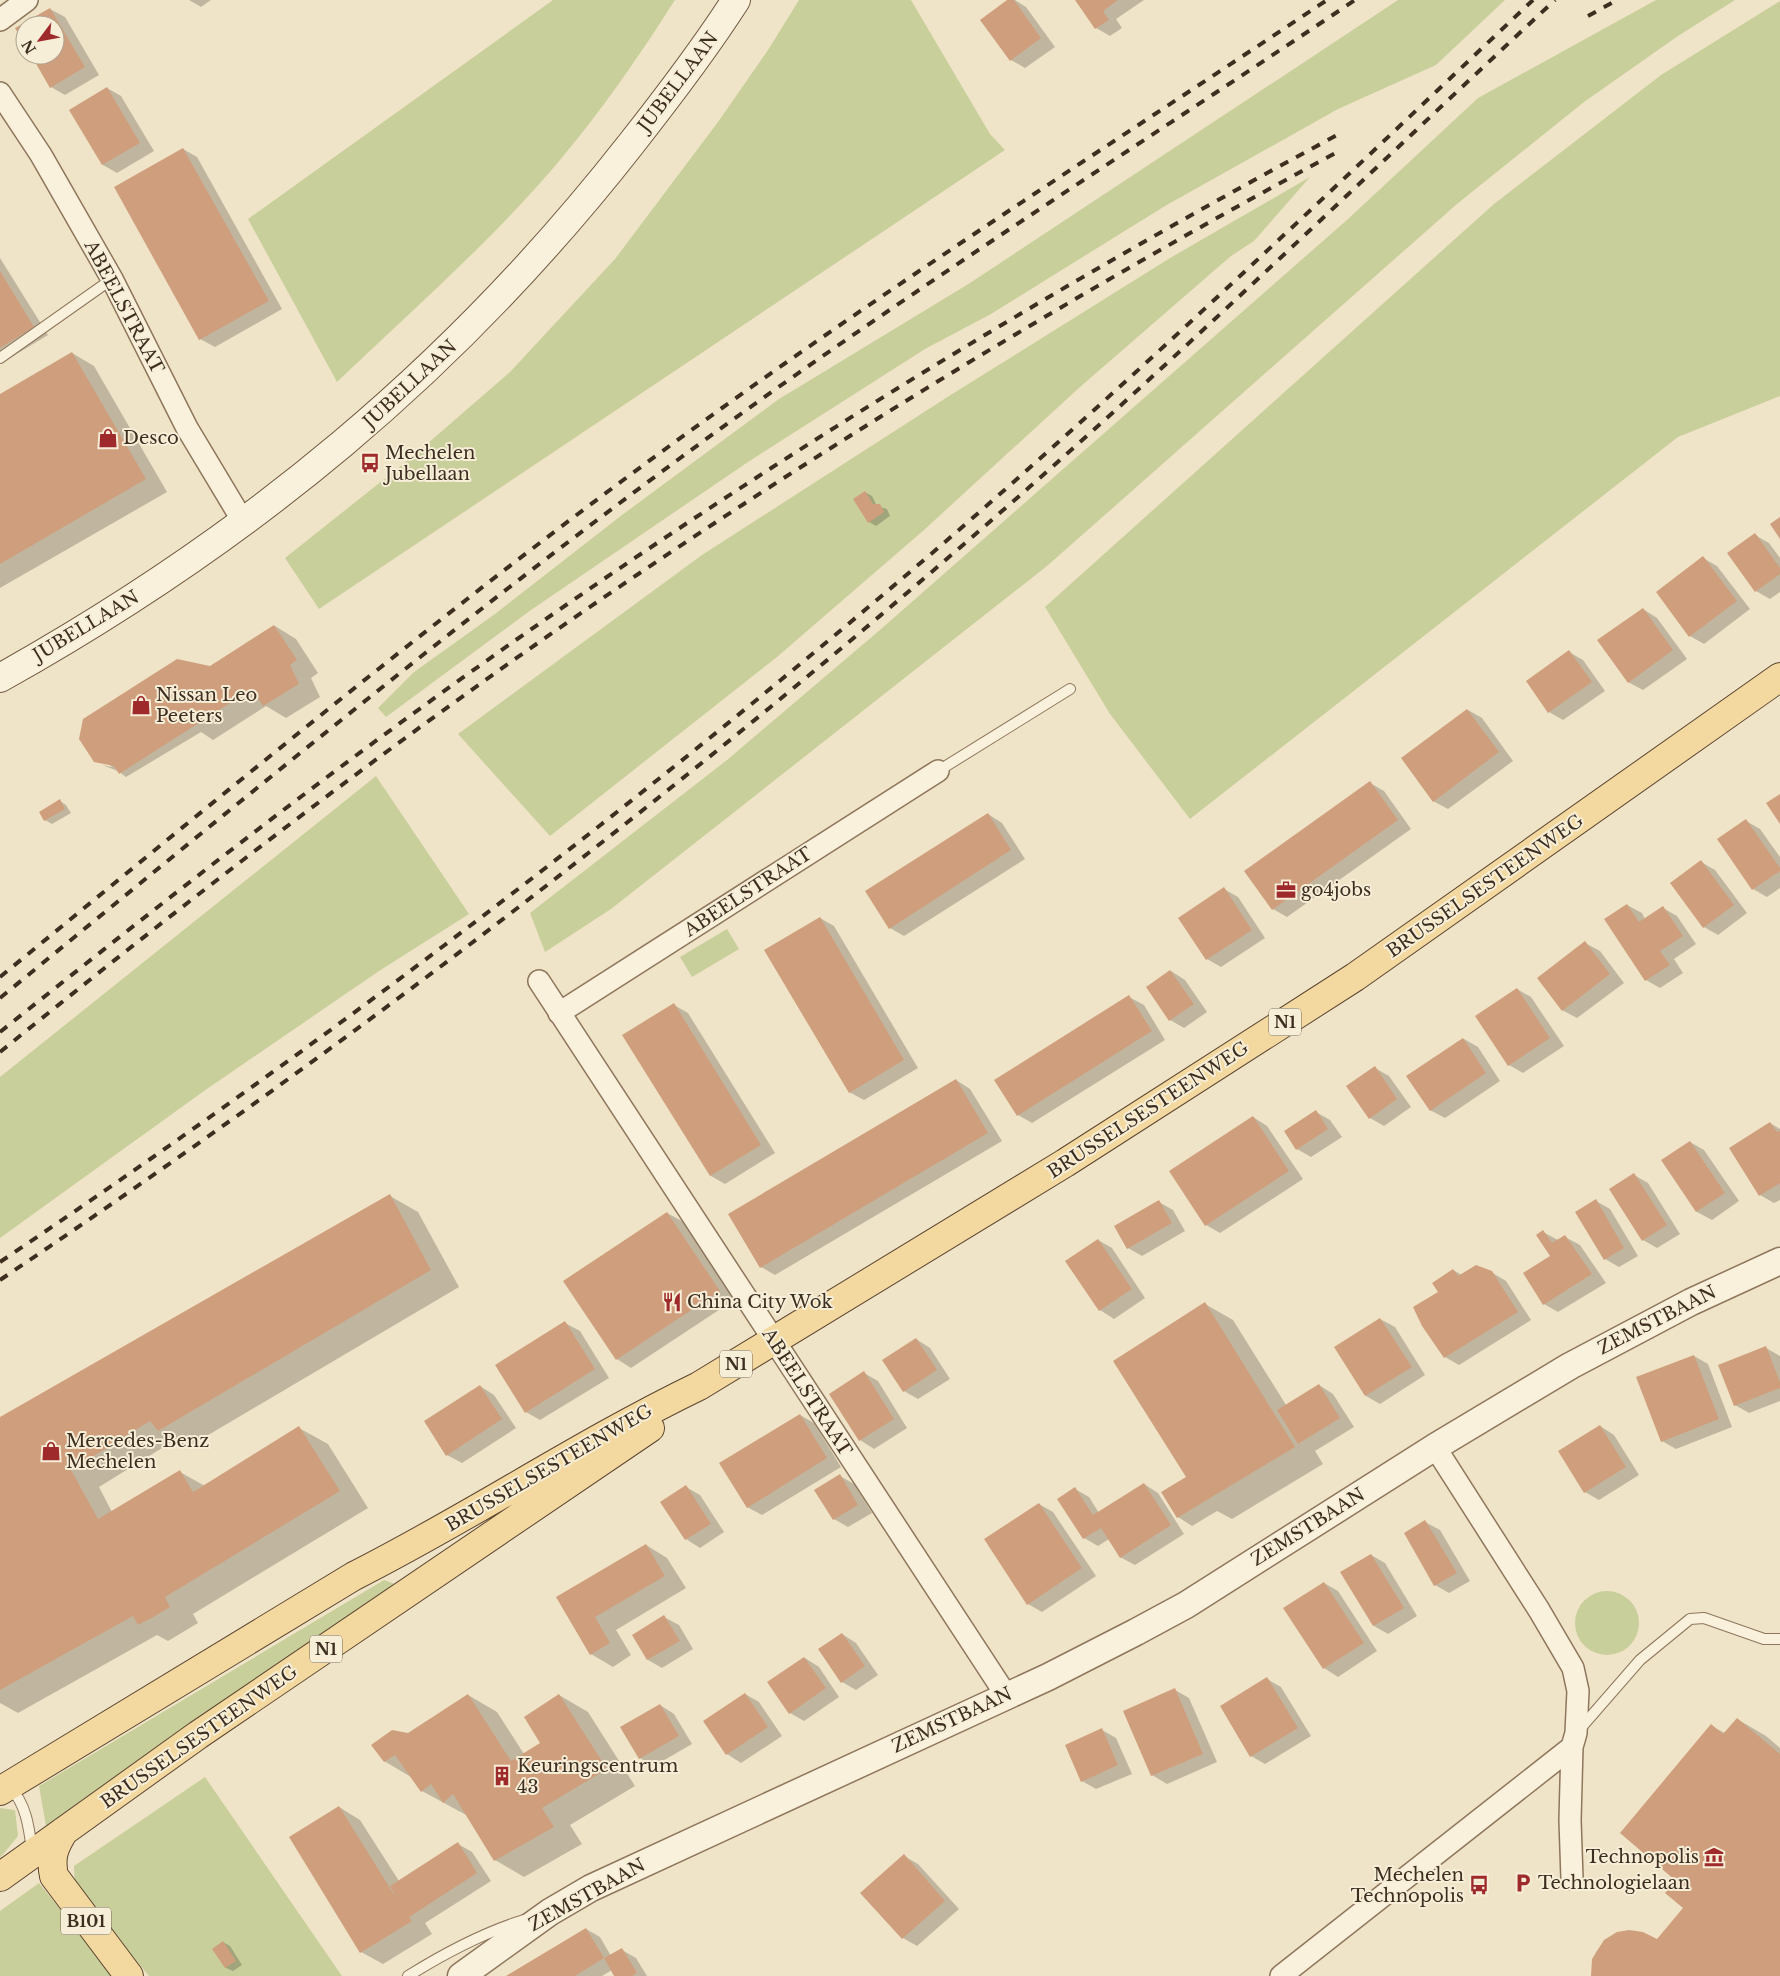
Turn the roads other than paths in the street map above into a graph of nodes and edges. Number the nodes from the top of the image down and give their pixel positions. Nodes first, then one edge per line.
1 (27, 0) edge
2 (736, 0) edge
3 (0, 20) edge
4 (0, 93) edge
5 (112, 279) junction
6 (0, 358) edge
7 (244, 523) junction
8 (1780, 677) edge
9 (0, 678) edge
10 (1070, 689) dead end
11 (938, 771) joint
12 (539, 981) dead end
13 (559, 1013) junction
14 (1780, 1261) edge
15 (774, 1341) junction
16 (699, 1386) junction
17 (1435, 1446) junction
18 (400, 1553) junction
19 (424, 1582) junction
20 (1780, 1639) edge
21 (1006, 1695) junction
22 (1574, 1740) junction
23 (4, 1788) edge
24 (64, 1831) junction
25 (33, 1853) junction
26 (0, 1877) edge
27 (1572, 1879) dead end
28 (550, 1912) junction
29 (129, 1976) edge
30 (408, 1976) edge
31 (461, 1976) edge
32 (1281, 1976) edge

1 - 3 street
2 - 7 main road, JUBELLAAN
4 - 5 street, ABEELSTRAAT
5 - 6 lane
5 - 7 street, ABEELSTRAAT
7 - 9 main road, JUBELLAAN
8 - 15 main road, BRUSSELSESTEENWEG / N1
10 - 11 lane
11 - 13 street, ABEELSTRAAT
12 - 13 street, ABEELSTRAAT
13 - 15 street, ABEELSTRAAT
14 - 17 street, ZEMSTBAAN
15 - 16 main road, BRUSSELSESTEENWEG / N1
15 - 21 street, ABEELSTRAAT
16 - 18 main road, BRUSSELSESTEENWEG / N1
16 - 19 main road, BRUSSELSESTEENWEG / N1
17 - 21 street, ZEMSTBAAN
17 - 22 street
18 - 19 main road
18 - 23 main road, BRUSSELSESTEENWEG / N1
19 - 24 main road, BRUSSELSESTEENWEG / N1
20 - 22 lane
21 - 28 street, ZEMSTBAAN
22 - 27 street
22 - 32 street
23 - 25 lane
24 - 25 main road, BRUSSELSESTEENWEG / N1
24 - 29 main road, B101
25 - 26 main road, BRUSSELSESTEENWEG / N1
28 - 30 lane
28 - 31 street, ZEMSTBAAN

